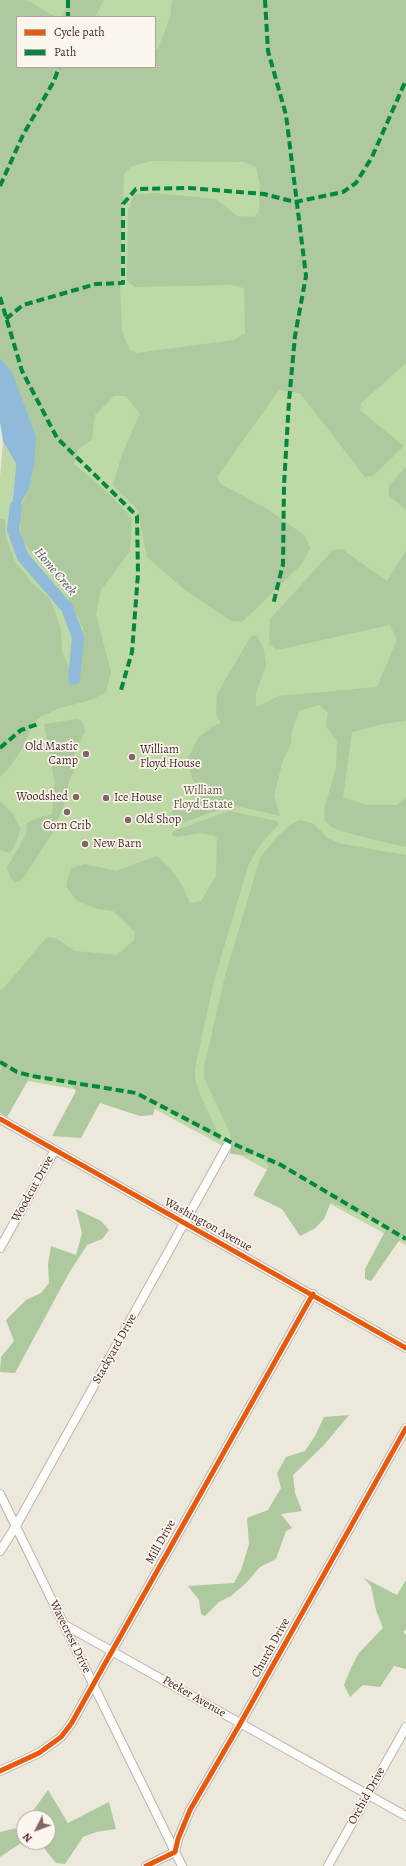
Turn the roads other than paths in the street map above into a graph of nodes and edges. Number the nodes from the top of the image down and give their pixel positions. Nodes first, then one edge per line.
1 (0, 1119) edge
2 (227, 1146) dead end
3 (55, 1150) junction
4 (185, 1223) junction
5 (0, 1248) edge
6 (312, 1294) junction
7 (406, 1348) edge
8 (406, 1428) edge
9 (0, 1494) edge
10 (16, 1526) junction
11 (0, 1551) edge
12 (65, 1625) junction
13 (112, 1650) junction
14 (93, 1684) junction
15 (240, 1724) junction
16 (406, 1727) edge
17 (0, 1771) edge
18 (368, 1794) junction
19 (406, 1816) edge
20 (175, 1852) junction
21 (146, 1866) edge
22 (182, 1866) edge
23 (328, 1866) edge

1 - 3 street, Washington Avenue
2 - 4 street, Stackyard Drive
3 - 4 street, Washington Avenue
3 - 5 street, Woodcut Drive
4 - 6 street, Washington Avenue
4 - 10 street, Stackyard Drive
6 - 7 street, Washington Avenue
6 - 13 street, Mill Drive
8 - 15 street, Church Drive
9 - 10 street, Wavecrest Drive
10 - 11 street, Stackyard Drive
10 - 12 street, Wavecrest Drive
12 - 13 street, Peeker Avenue
12 - 14 street, Wavecrest Drive
13 - 14 street, Mill Drive
13 - 15 street, Peeker Avenue
14 - 17 street, Mill Drive
14 - 20 street, Wavecrest Drive
15 - 18 street, Peeker Avenue
15 - 20 street, Church Drive
16 - 18 street, Orchid Drive
18 - 19 street, Peeker Avenue
18 - 23 street, Orchid Drive
20 - 21 street
20 - 22 street, Wavecrest Drive

